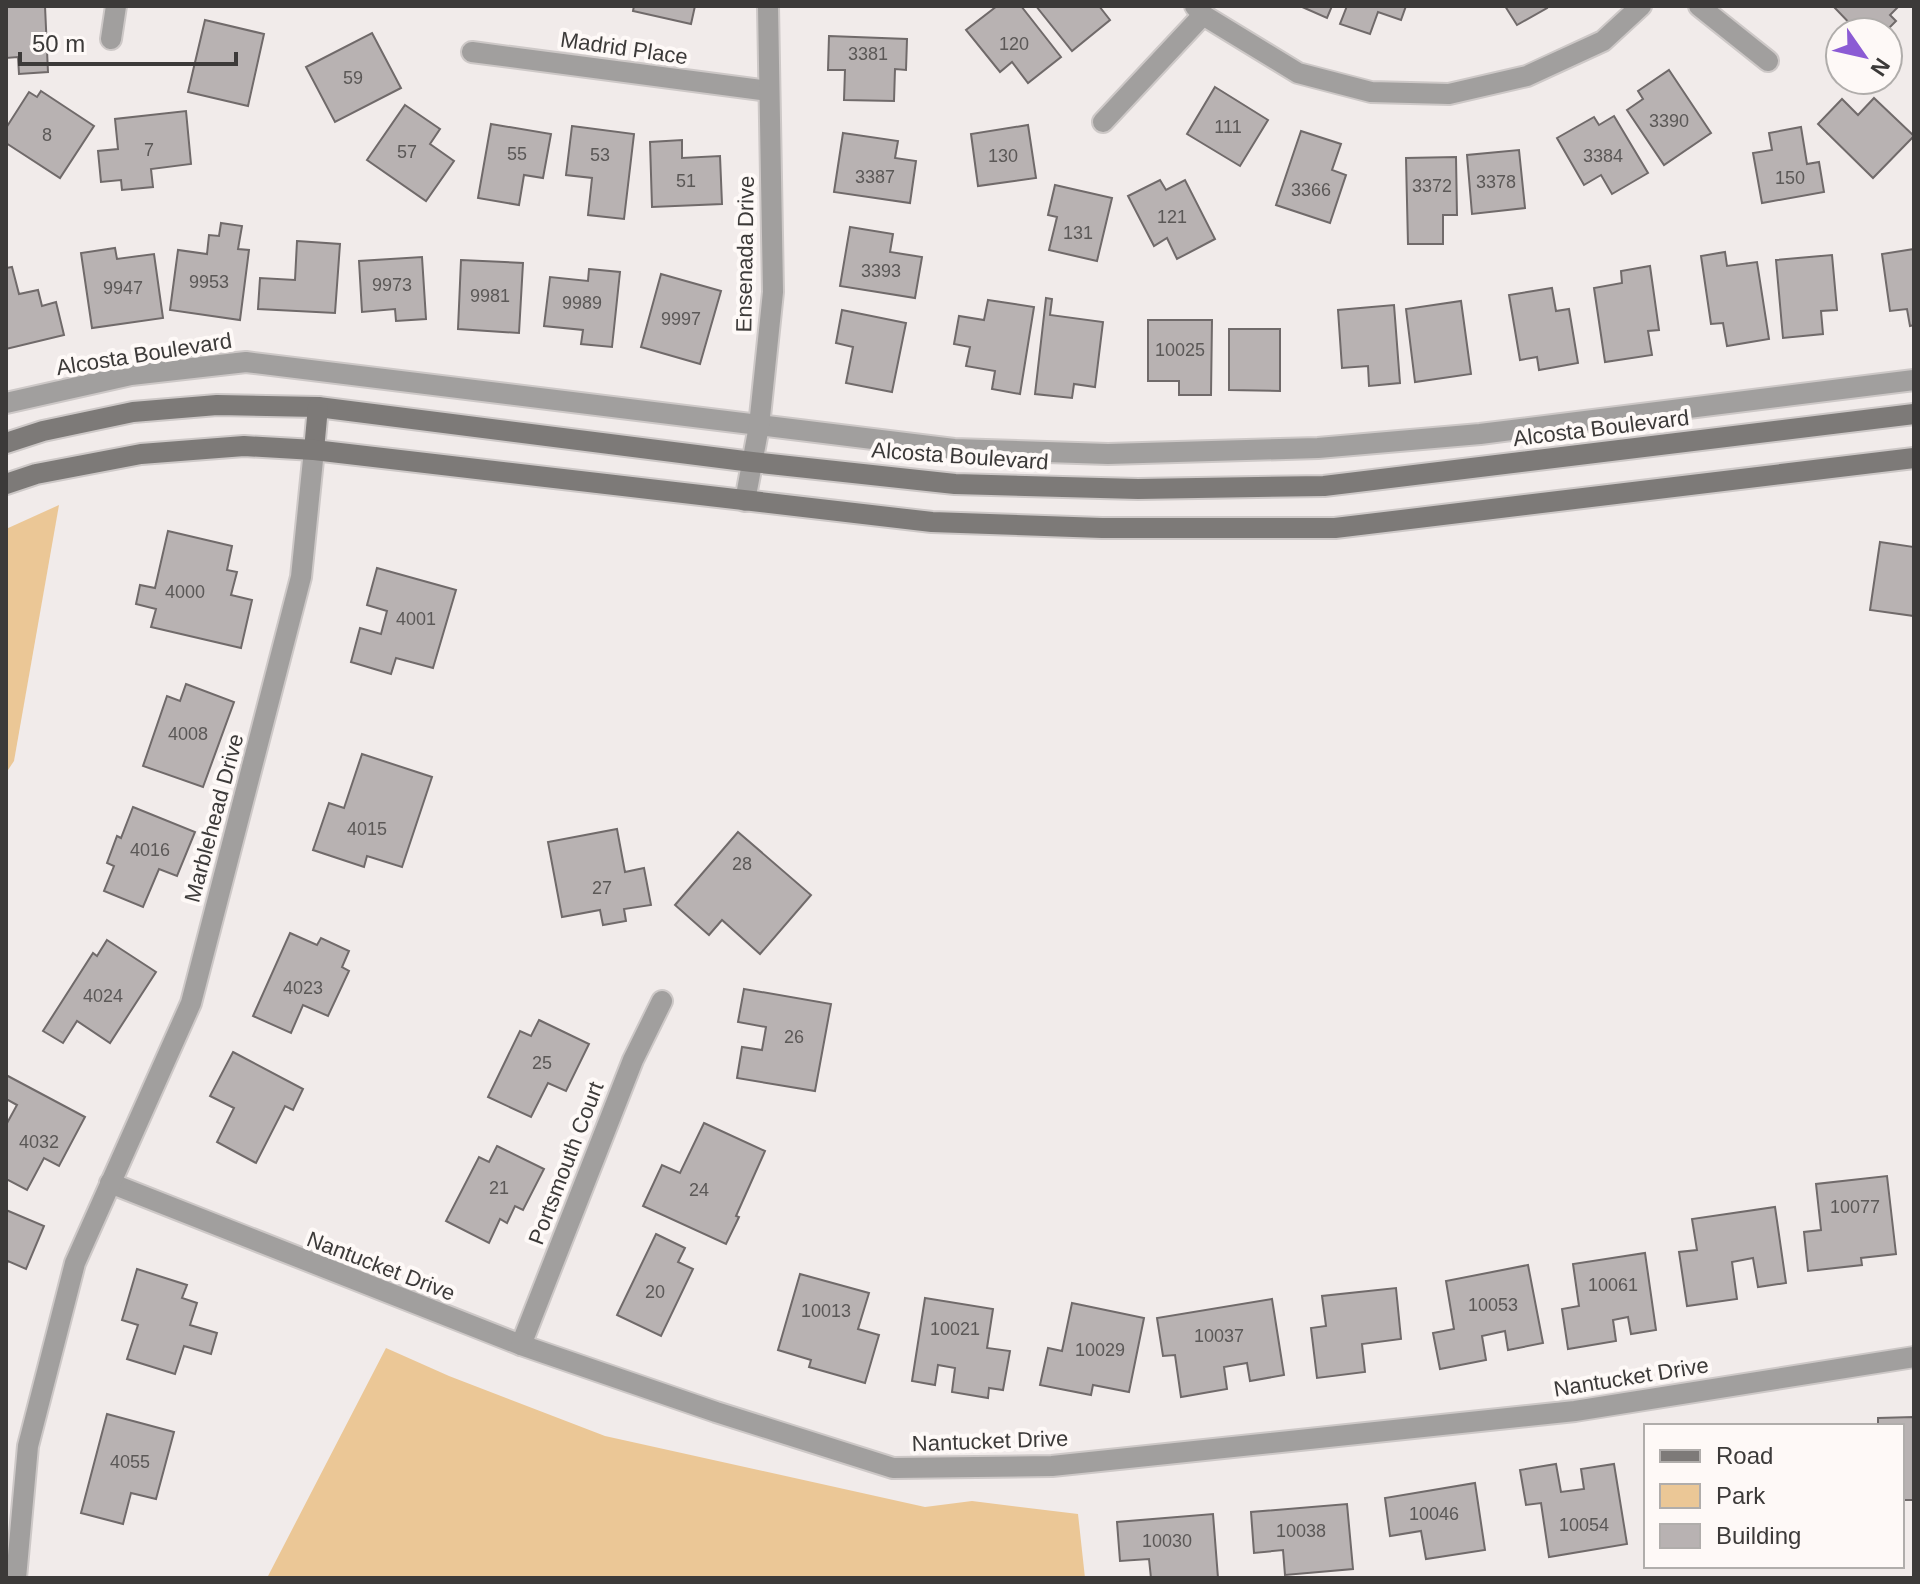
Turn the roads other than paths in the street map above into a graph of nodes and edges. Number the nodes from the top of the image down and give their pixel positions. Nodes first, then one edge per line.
1 (116, 6) edge
2 (768, 6) edge
3 (1641, 6) edge
4 (1699, 6) edge
5 (1199, 11) edge
6 (111, 39) dead end
7 (472, 52) dead end
8 (1768, 61) dead end
9 (769, 91) junction
10 (1103, 122) dead end
11 (1914, 380) edge
12 (6, 403) edge
13 (318, 407) junction
14 (1914, 414) edge
15 (759, 426) junction
16 (6, 443) edge
17 (314, 450) junction
18 (1914, 458) edge
19 (752, 462) junction
20 (6, 484) edge
21 (745, 501) junction
22 (662, 1001) dead end
23 (110, 1183) junction
24 (521, 1345) junction
25 (1914, 1357) edge
26 (16, 1578) edge

1 - 6 street
2 - 9 street, Ensenada Drive
3 - 5 street
4 - 8 street
5 - 10 street
7 - 9 street, Madrid Place
9 - 15 street, Ensenada Drive
11 - 15 street, Alcosta Boulevard
12 - 15 street, Alcosta Boulevard
13 - 16 main road, Alcosta Boulevard
13 - 17 main road
13 - 19 main road, Alcosta Boulevard
14 - 19 main road, Alcosta Boulevard
15 - 19 street, Ensenada Drive
17 - 20 main road
17 - 21 main road
17 - 23 street, Marblehead Drive
18 - 21 main road
19 - 21 street, Ensenada Drive
22 - 24 street, Portsmouth Court
23 - 24 street, Nantucket Drive
23 - 26 street, Marblehead Drive
24 - 25 street, Nantucket Drive

